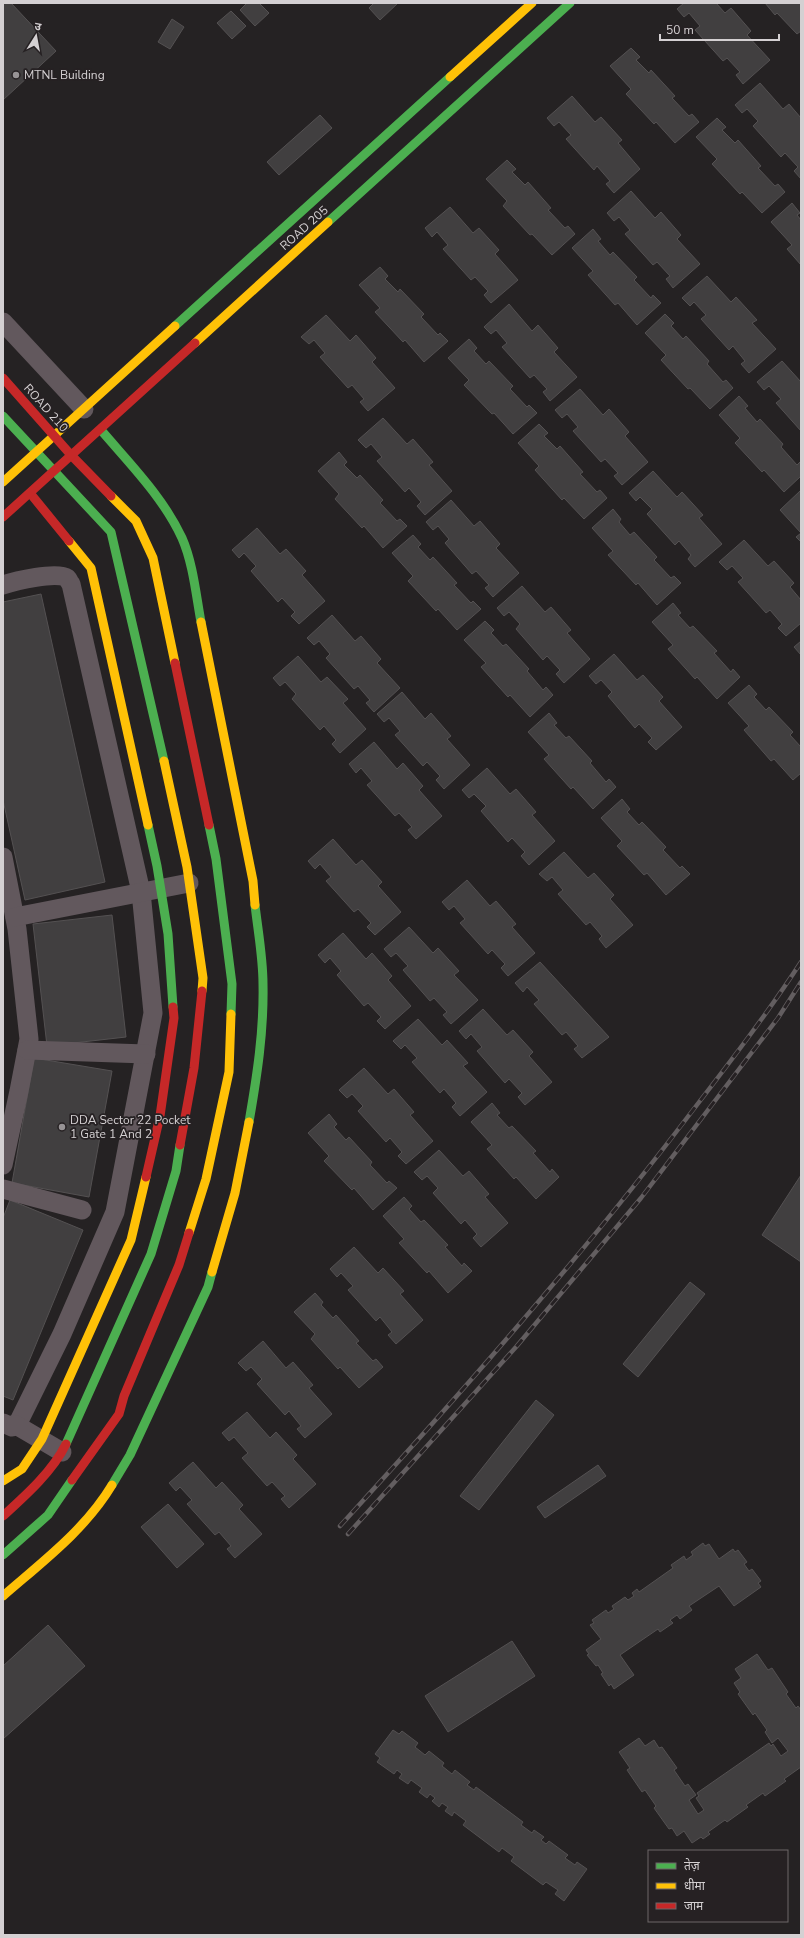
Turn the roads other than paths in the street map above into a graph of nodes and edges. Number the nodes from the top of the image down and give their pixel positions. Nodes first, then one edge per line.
1 (532, 3) edge
2 (570, 3) edge
3 (3, 322) edge
4 (3, 378) edge
5 (84, 409) junction
6 (3, 416) edge
7 (101, 430) junction
8 (54, 436) junction
9 (36, 452) junction
10 (72, 455) junction
11 (54, 470) junction
12 (3, 482) edge
13 (30, 493) junction
14 (3, 518) edge
15 (3, 585) edge
16 (3, 857) edge
17 (189, 884) junction
18 (161, 888) junction
19 (141, 892) junction
20 (15, 917) junction
21 (27, 1050) junction
22 (146, 1054) junction
23 (3, 1166) edge
24 (3, 1189) edge
25 (82, 1210) dead end
26 (10, 1424) edge
27 (42, 1439) junction
28 (62, 1452) junction
29 (3, 1481) edge
30 (3, 1516) edge
31 (3, 1556) edge
32 (3, 1596) edge

1 - 5 main road, ROAD 205
2 - 7 main road, ROAD 205
3 - 5 street
4 - 8 main road, ROAD 210
5 - 8 main road, ROAD 205
6 - 9 main road
7 - 10 main road, ROAD 205
7 - 32 main road
8 - 9 main road, ROAD 205
8 - 10 main road, ROAD 210
9 - 11 main road
9 - 12 main road, ROAD 205
10 - 11 main road, ROAD 205
10 - 31 main road, ROAD 210
11 - 13 main road, ROAD 205
11 - 17 main road
13 - 14 main road, ROAD 205
13 - 18 main road
15 - 19 street
16 - 20 street
17 - 18 street
17 - 28 main road
18 - 19 street
18 - 27 main road
19 - 20 street
19 - 22 street
20 - 21 street
21 - 22 street
21 - 23 street
22 - 26 street
24 - 25 street
26 - 27 street
27 - 28 street
27 - 29 main road
28 - 30 main road

